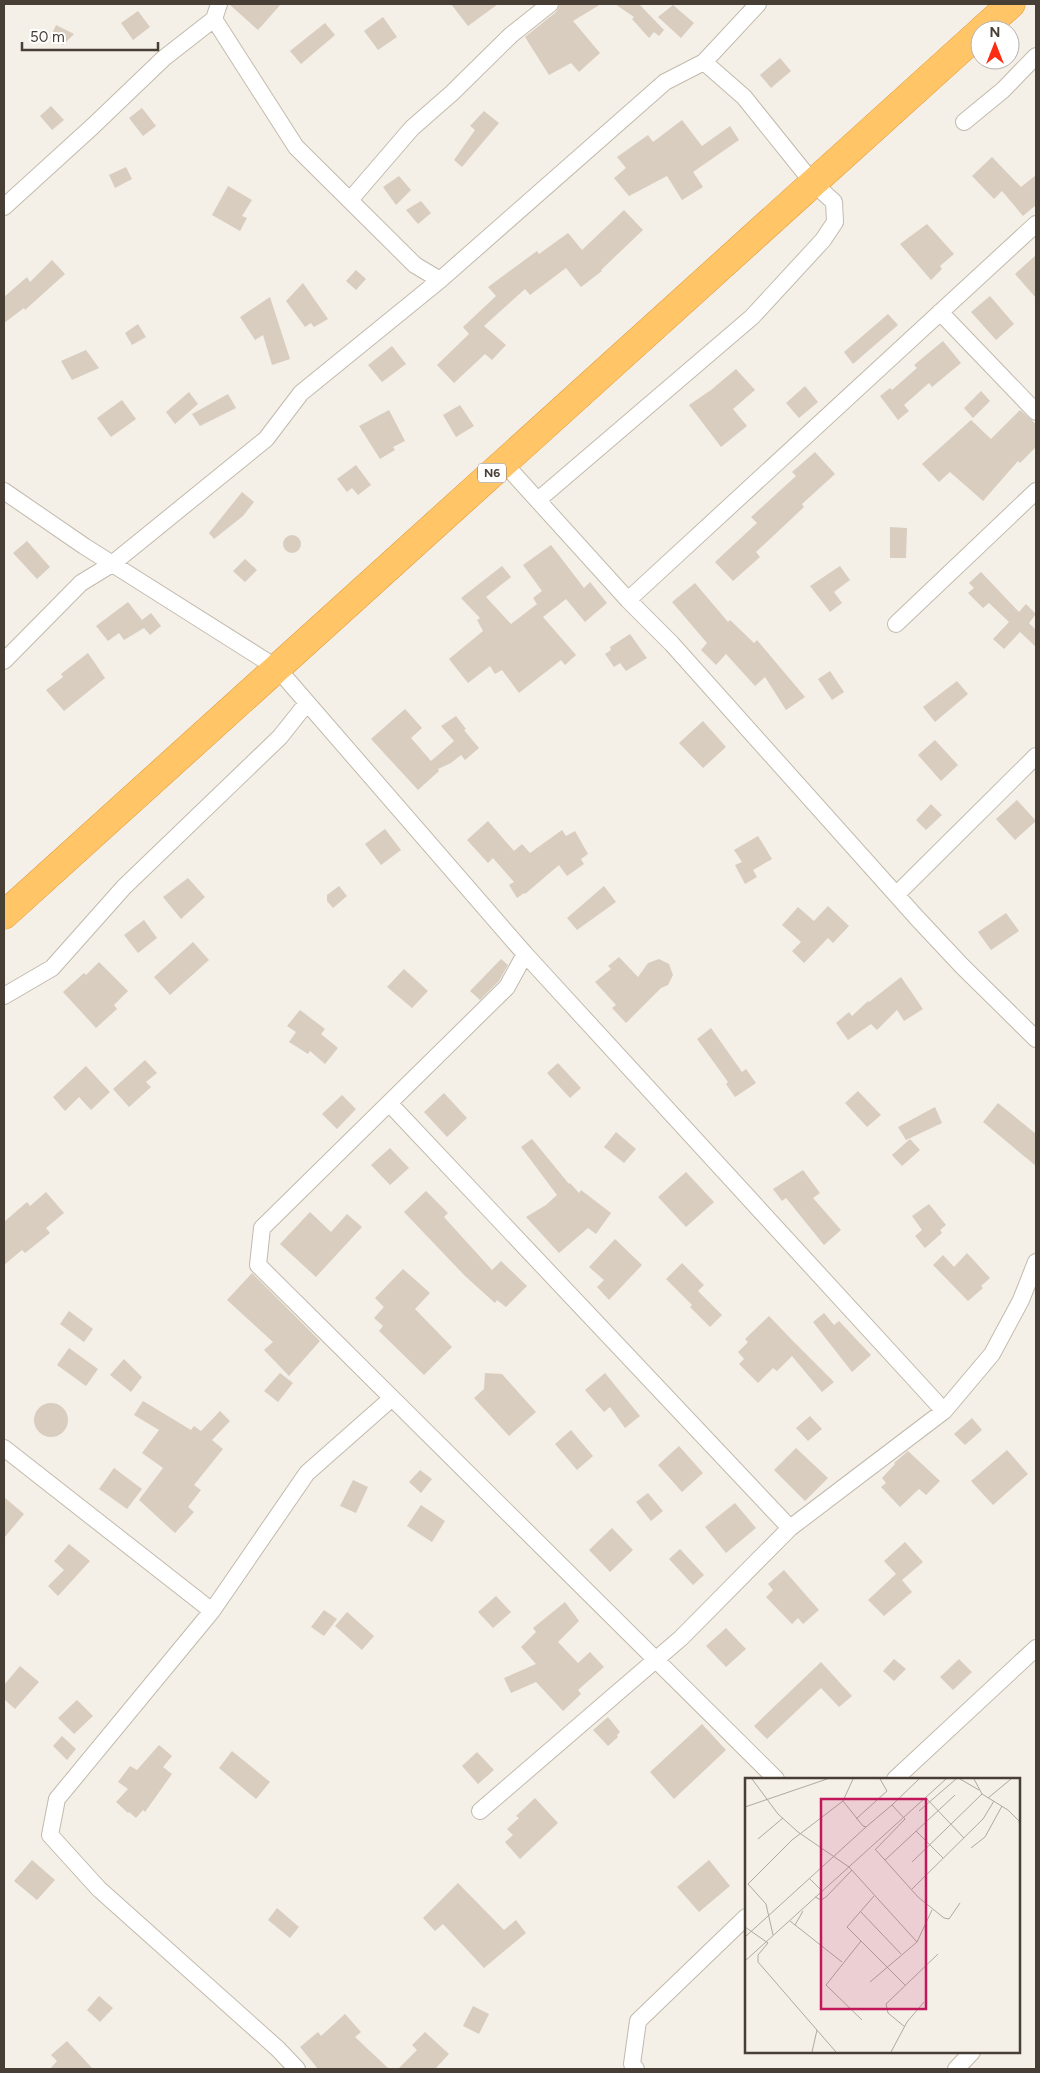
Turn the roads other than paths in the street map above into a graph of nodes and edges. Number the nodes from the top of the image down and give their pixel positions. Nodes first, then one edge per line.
1 (550, 4) edge
2 (758, 4) edge
3 (1011, 4) edge
4 (216, 11) edge
5 (993, 20) edge
6 (970, 41) edge
7 (1036, 56) edge
8 (704, 62) junction
9 (964, 122) dead end
10 (813, 183) junction
11 (350, 200) junction
12 (4, 207) edge
13 (1036, 224) edge
14 (440, 280) junction
15 (940, 312) junction
16 (1036, 412) edge
17 (504, 462) junction
18 (4, 491) edge
19 (1036, 491) edge
20 (538, 500) junction
21 (112, 564) junction
22 (628, 600) junction
23 (896, 624) dead end
24 (4, 661) edge
25 (277, 668) junction
26 (307, 703) junction
27 (1036, 756) edge
28 (897, 894) junction
29 (5, 912) edge
30 (525, 954) junction
31 (4, 996) edge
32 (1036, 1039) edge
33 (389, 1103) junction
34 (1036, 1262) edge
35 (392, 1398) junction
36 (944, 1411) junction
37 (4, 1448) edge
38 (790, 1528) junction
39 (212, 1611) junction
40 (1036, 1648) edge
41 (656, 1659) junction
42 (775, 1778) edge
43 (896, 1778) edge
44 (480, 1812) dead end
45 (745, 1918) edge
46 (971, 2053) edge
47 (297, 2069) edge
48 (636, 2069) edge
49 (956, 2069) edge

1 - 11 street
2 - 8 street
3 - 5 highway, N6
4 - 11 street
4 - 12 street
6 - 10 highway, N6
7 - 9 street
8 - 10 street
8 - 14 street
10 - 17 highway, N6
10 - 20 street
11 - 14 street
13 - 15 street
14 - 21 street
15 - 16 street
15 - 22 street
17 - 20 street
17 - 25 highway, N6
18 - 21 street
19 - 23 street
20 - 22 street
21 - 24 street
21 - 25 street
22 - 28 street
25 - 26 street
25 - 29 highway, N6
26 - 30 street
26 - 31 street
27 - 28 street
28 - 32 street
30 - 33 street
30 - 36 street
33 - 35 street
33 - 38 street
34 - 36 street
35 - 39 street
35 - 41 street
36 - 38 street
37 - 39 street
38 - 41 street
39 - 47 street
40 - 43 street
41 - 42 street
41 - 44 street
45 - 48 street
46 - 49 street

